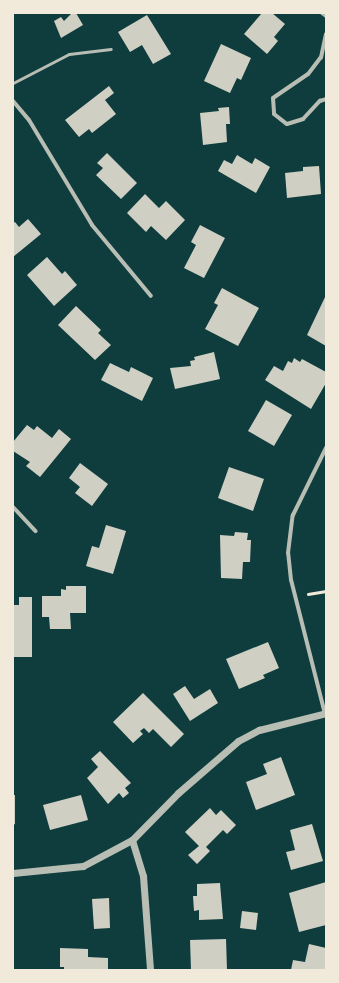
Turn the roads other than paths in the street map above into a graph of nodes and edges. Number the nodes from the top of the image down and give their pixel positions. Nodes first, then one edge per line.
1 (322, 13) edge
2 (326, 16) edge
3 (326, 34) edge
4 (111, 49) dead end
5 (13, 83) edge
6 (326, 99) edge
7 (13, 100) edge
8 (151, 296) dead end
9 (326, 448) edge
10 (13, 507) edge
11 (35, 531) dead end
12 (326, 714) edge
13 (132, 840) junction
14 (13, 873) edge
15 (150, 970) edge

1 - 2 street
3 - 6 street
4 - 5 lane
7 - 8 street
9 - 12 street
10 - 11 street
12 - 13 street
13 - 14 street
13 - 15 street

